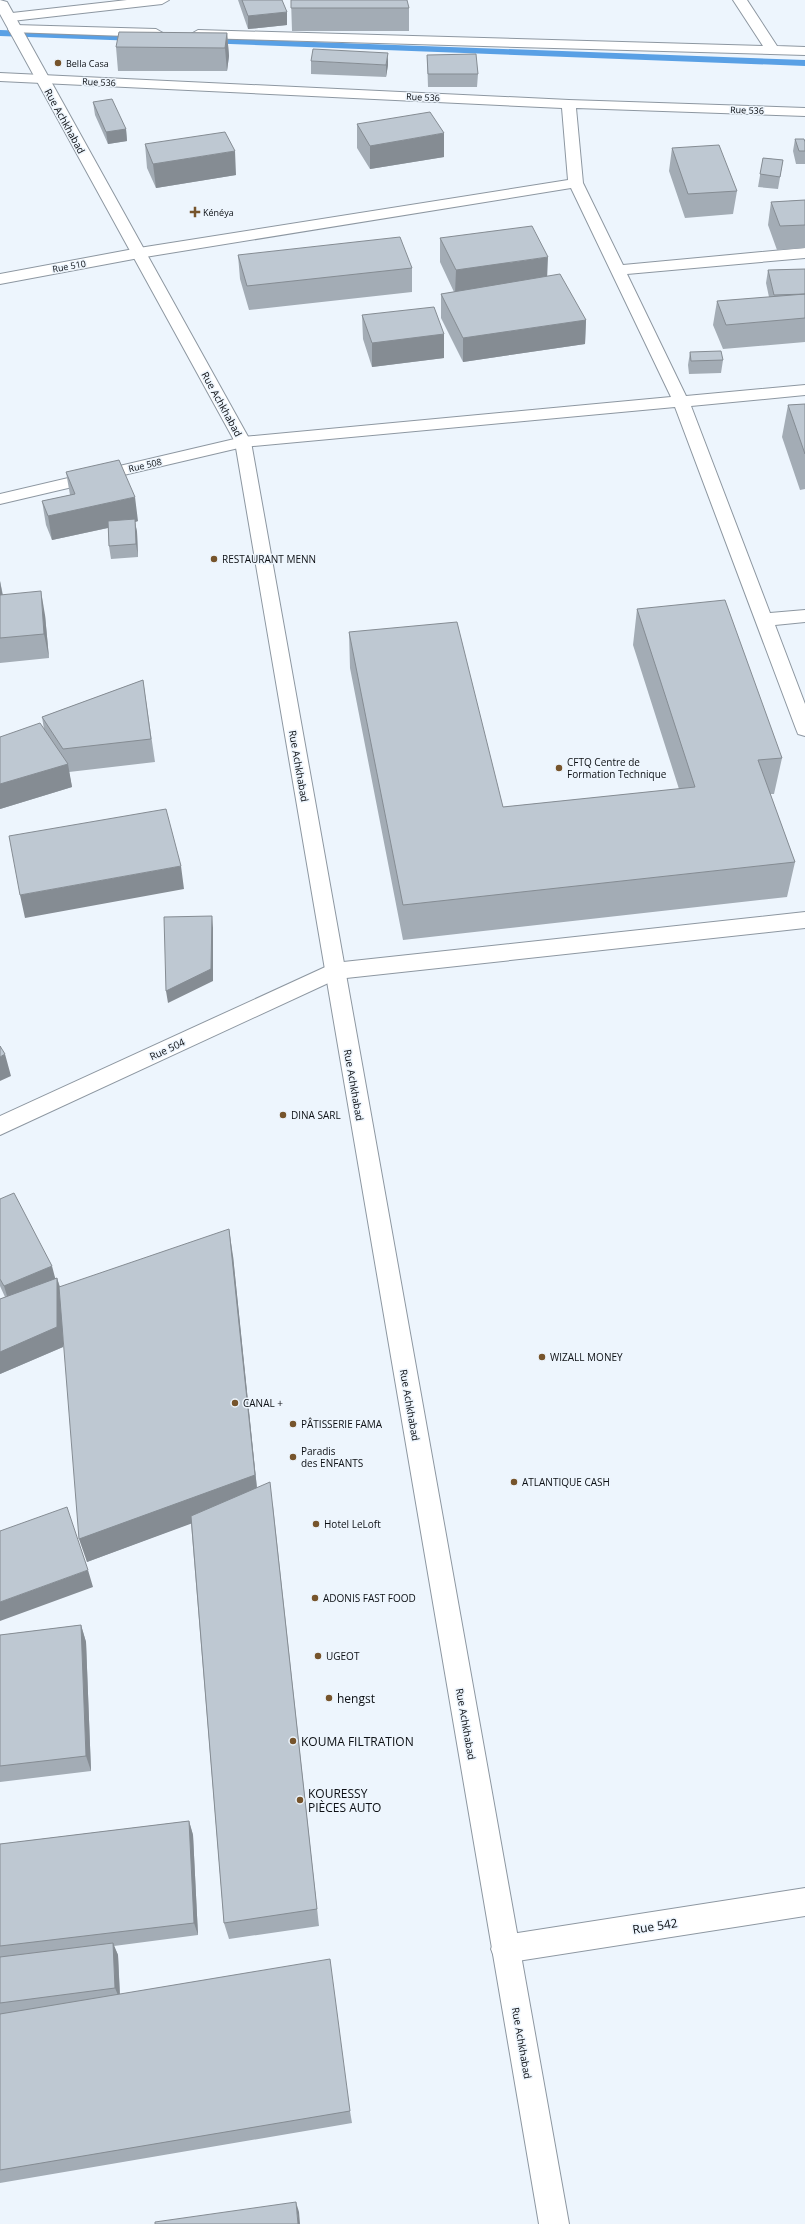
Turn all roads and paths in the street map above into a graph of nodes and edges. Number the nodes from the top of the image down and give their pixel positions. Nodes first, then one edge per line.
1 (162, 0) edge
2 (740, 0) edge
3 (0, 2) edge
4 (12, 23) junction
5 (166, 33) edge
6 (182, 33) edge
7 (773, 50) junction
8 (805, 51) edge
9 (0, 77) edge
10 (41, 79) junction
11 (569, 104) junction
12 (805, 112) edge
13 (576, 183) junction
14 (139, 253) junction
15 (805, 254) edge
16 (618, 270) junction
17 (0, 279) edge
18 (805, 390) edge
19 (682, 402) junction
20 (243, 442) junction
21 (0, 499) edge
22 (805, 616) edge
23 (764, 620) junction
24 (805, 729) edge
25 (805, 920) edge
26 (334, 971) junction
27 (0, 1126) edge
28 (805, 1902) edge
29 (505, 1949) junction
30 (554, 2224) edge

1 - 4 street
2 - 7 street
3 - 4 street, Rue Achkhabad
4 - 5 street
4 - 10 street, Rue Achkhabad
6 - 7 street
7 - 8 street
9 - 10 street, Rue 536
10 - 11 street, Rue 536
10 - 14 street, Rue Achkhabad
11 - 12 street, Rue 536
11 - 13 street
13 - 14 street, Rue 510
13 - 16 street
14 - 17 street, Rue 510
14 - 20 street, Rue Achkhabad
15 - 16 street
16 - 19 street
18 - 19 street, Rue 508
19 - 20 street, Rue 508
19 - 23 street
20 - 21 street, Rue 508
20 - 26 street, Rue Achkhabad
22 - 23 street
23 - 24 street
25 - 26 street, Rue 504
26 - 27 street, Rue 504
26 - 29 street, Rue Achkhabad
28 - 29 street, Rue 542
29 - 30 street, Rue Achkhabad

